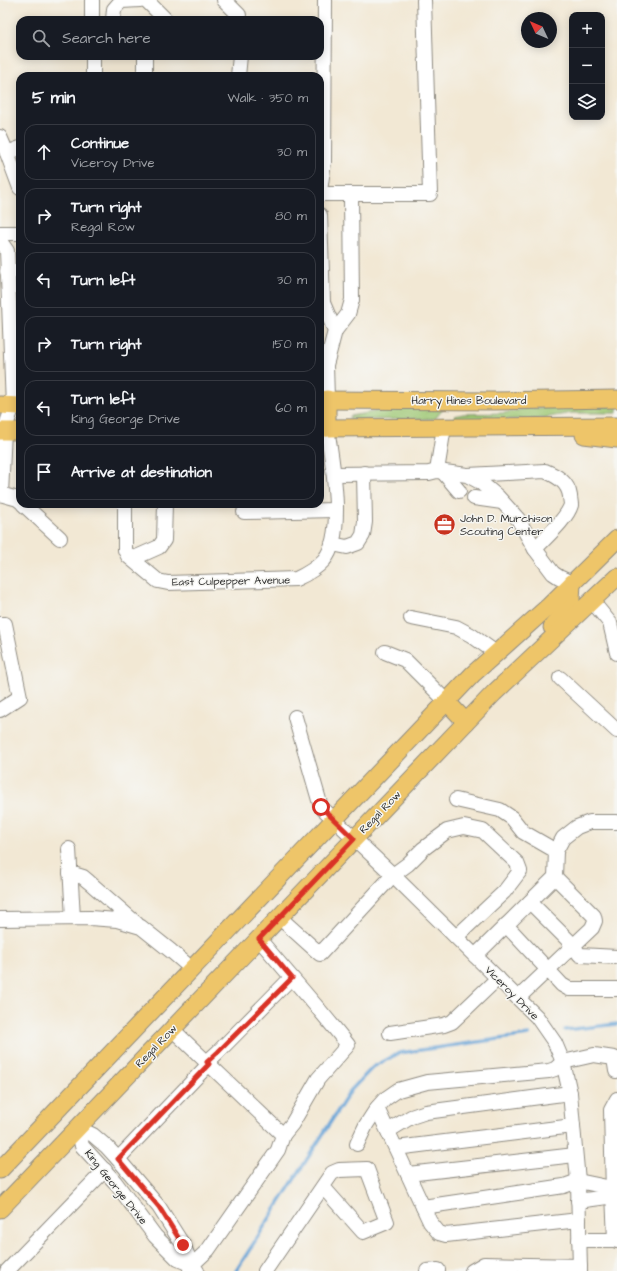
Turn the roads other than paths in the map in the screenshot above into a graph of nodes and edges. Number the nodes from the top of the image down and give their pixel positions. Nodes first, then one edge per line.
1 (92, 0) edge
2 (140, 0) edge
3 (146, 0) edge
4 (224, 0) edge
5 (325, 0) edge
6 (424, 0) edge
7 (92, 16) edge
8 (113, 16) edge
9 (162, 16) edge
10 (239, 16) edge
11 (93, 60) edge
12 (145, 60) edge
13 (240, 60) edge
14 (93, 72) edge
15 (145, 72) edge
16 (238, 72) edge
17 (0, 137) edge
18 (16, 150) edge
19 (7, 154) junction
20 (324, 162) edge
21 (16, 178) edge
22 (324, 194) edge
23 (351, 194) junction
24 (0, 233) edge
25 (16, 233) edge
26 (0, 241) edge
27 (14, 271) edge
28 (324, 305) edge
29 (335, 331) junction
30 (10, 341) edge
31 (617, 399) edge
32 (324, 400) edge
33 (494, 401) junction
34 (11, 405) edge
35 (542, 426) junction
36 (617, 426) edge
37 (444, 427) junction
38 (6, 428) edge
39 (324, 428) edge
40 (617, 439) edge
41 (439, 471) junction
42 (364, 473) junction
43 (334, 474) junction
44 (467, 475) junction
45 (459, 491) dead end
46 (0, 494) edge
47 (16, 498) edge
48 (474, 498) dead end
49 (502, 502) junction
50 (27, 508) edge
51 (125, 508) edge
52 (165, 508) edge
53 (262, 508) edge
54 (335, 510) junction
55 (244, 512) dead end
56 (60, 538) dead end
57 (617, 539) edge
58 (332, 544) junction
59 (535, 549) junction
60 (132, 559) junction
61 (617, 577) edge
62 (572, 583) junction
63 (592, 601) junction
64 (411, 618) dead end
65 (0, 624) edge
66 (385, 652) dead end
67 (496, 653) junction
68 (617, 653) edge
69 (536, 654) junction
70 (560, 678) dead end
71 (447, 702) junction
72 (0, 710) edge
73 (295, 717) dead end
74 (466, 722) junction
75 (617, 731) edge
76 (456, 800) dead end
77 (334, 820) junction
78 (617, 822) edge
79 (354, 839) junction
80 (69, 850) dead end
81 (556, 851) junction
82 (70, 873) junction
83 (393, 875) junction
84 (554, 877) junction
85 (530, 902) junction
86 (279, 917) junction
87 (73, 918) junction
88 (0, 919) edge
89 (506, 926) junction
90 (141, 927) junction
91 (456, 937) junction
92 (259, 939) junction
93 (573, 946) junction
94 (475, 956) junction
95 (617, 957) edge
96 (192, 969) junction
97 (547, 970) junction
98 (292, 978) junction
99 (498, 978) junction
100 (212, 987) junction
101 (617, 990) edge
102 (518, 998) junction
103 (172, 1029) junction
104 (390, 1033) dead end
105 (562, 1062) junction
106 (208, 1063) junction
107 (616, 1071) dead end
108 (570, 1093) junction
109 (617, 1099) edge
110 (377, 1108) junction
111 (58, 1109) junction
112 (573, 1126) junction
113 (78, 1128) junction
114 (388, 1131) junction
115 (283, 1135) junction
116 (357, 1144) dead end
117 (396, 1148) junction
118 (575, 1155) junction
119 (118, 1159) junction
120 (0, 1170) edge
121 (104, 1170) junction
122 (408, 1174) junction
123 (578, 1181) junction
124 (323, 1187) junction
125 (612, 1193) junction
126 (578, 1201) junction
127 (423, 1207) junction
128 (0, 1209) edge
129 (579, 1220) junction
130 (579, 1240) junction
131 (616, 1240) edge
132 (580, 1268) edge
133 (193, 1269) edge
134 (7, 1271) edge
135 (265, 1271) edge
136 (427, 1271) edge
137 (438, 1271) edge
138 (472, 1271) edge

1 - 7 street
2 - 8 street
3 - 9 street
4 - 10 street
5 - 20 street
6 - 23 street
11 - 14 street
12 - 15 street
13 - 16 street
17 - 19 street
18 - 19 street
19 - 21 street
22 - 23 street
23 - 29 street
24 - 25 street
26 - 27 street
27 - 30 street
28 - 29 street
29 - 32 street
30 - 34 street
31 - 33 main road, Harry Hines Boulevard
32 - 33 main road, Harry Hines Boulevard
32 - 39 main road
33 - 37 main road
34 - 38 street
35 - 36 main road
35 - 37 main road
35 - 40 main road
37 - 39 main road
37 - 41 street
38 - 46 street
39 - 43 street, East Culpepper Avenue
41 - 42 street
41 - 44 street
41 - 45 street
42 - 43 street
42 - 58 street
43 - 54 street, East Culpepper Avenue
44 - 49 street
44 - 59 street
46 - 47 street
48 - 49 street
49 - 59 street
50 - 56 street
51 - 60 street, East Culpepper Avenue
52 - 60 street
53 - 54 street
53 - 55 street
54 - 58 street, East Culpepper Avenue
57 - 62 main road
58 - 60 street, East Culpepper Avenue
59 - 62 street
61 - 63 main road, Regal Row
62 - 67 main road
62 - 69 main road
63 - 68 street
63 - 69 main road, Regal Row
64 - 67 street
65 - 72 street
66 - 71 street
67 - 71 main road
69 - 74 main road, Regal Row
70 - 75 street
71 - 74 main road
71 - 77 main road
73 - 77 street, Viceroy Drive
74 - 79 main road, Regal Row
76 - 81 street
77 - 79 street, Viceroy Drive
77 - 96 main road
78 - 81 street
79 - 83 street, Viceroy Drive
79 - 86 main road, Regal Row
80 - 82 street
81 - 84 street
82 - 87 street
82 - 90 street
83 - 86 street
83 - 91 street, Viceroy Drive
83 - 91 street
84 - 85 street
84 - 93 street
85 - 89 street
85 - 93 street
86 - 92 main road, Regal Row
87 - 88 street
87 - 90 street
89 - 94 street
89 - 97 street
90 - 96 street
91 - 94 street, Viceroy Drive
92 - 98 street
92 - 100 main road, Regal Row
93 - 95 street
93 - 97 street
94 - 99 street, Viceroy Drive
96 - 100 main road
96 - 111 main road
97 - 101 street
97 - 102 street
98 - 106 street
98 - 115 street
99 - 102 street, Viceroy Drive
99 - 104 street
100 - 103 main road, Regal Row
102 - 105 street, Viceroy Drive
103 - 106 street
103 - 113 main road, Regal Row
105 - 107 street
105 - 108 street, Viceroy Drive
105 - 110 street
106 - 115 street
106 - 119 street
108 - 112 street, Viceroy Drive
108 - 114 street
109 - 125 street
110 - 114 street
110 - 116 street
111 - 113 main road
111 - 120 main road
112 - 117 street
112 - 118 street, Viceroy Drive
113 - 119 street, King George Drive
113 - 121 street, King George Drive
113 - 128 main road, Regal Row
114 - 117 street
115 - 133 street
117 - 122 street
118 - 122 street
118 - 123 street, Viceroy Drive
119 - 133 street, King George Drive
121 - 133 street, King George Drive
121 - 134 street
122 - 127 street
123 - 125 street
123 - 126 street, Viceroy Drive
123 - 127 street
124 - 124 street
124 - 135 street
125 - 126 street
125 - 131 street
126 - 129 street, Viceroy Drive
127 - 129 street
129 - 130 street, Viceroy Drive
130 - 131 street
130 - 132 street, Viceroy Drive
132 - 138 street
136 - 137 street

